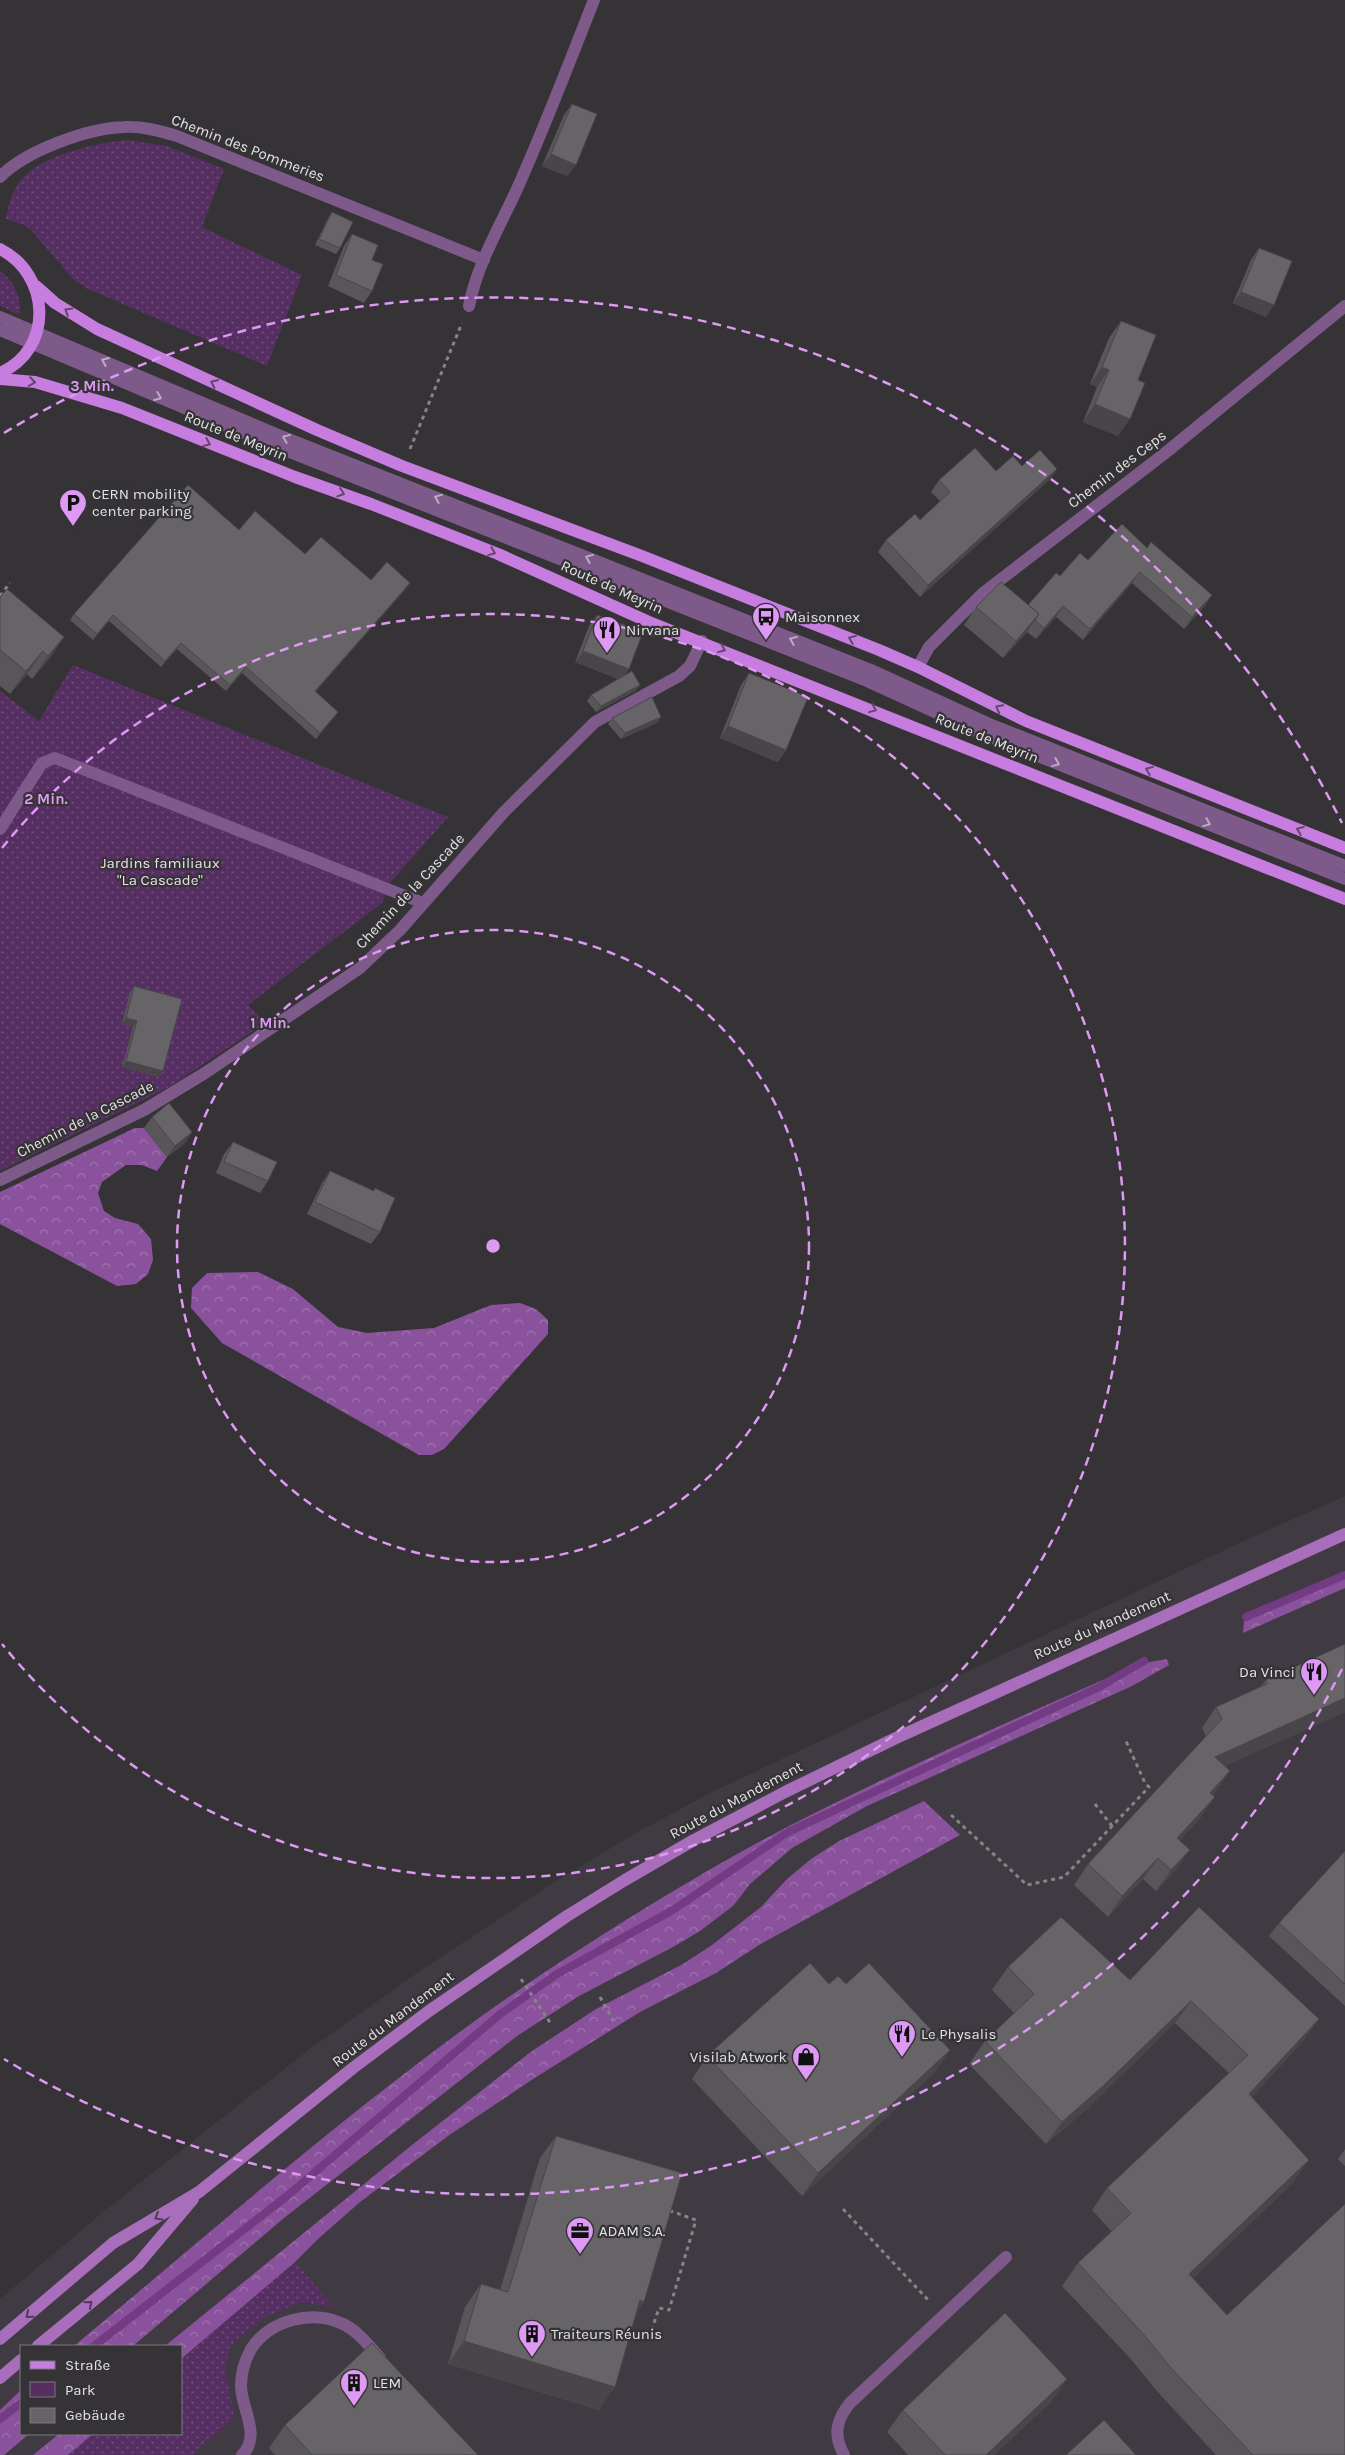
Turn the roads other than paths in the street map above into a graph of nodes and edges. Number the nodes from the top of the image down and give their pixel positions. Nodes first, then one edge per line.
1 (594, 0) edge
2 (0, 177) edge
3 (0, 249) edge
4 (484, 260) junction
5 (36, 286) junction
6 (469, 306) road end
7 (1345, 306) edge
8 (0, 317) edge
9 (0, 330) edge
10 (34, 338) junction
11 (0, 373) edge
12 (0, 379) edge
13 (702, 641) junction
14 (918, 667) junction
15 (0, 829) edge
16 (1345, 848) edge
17 (1345, 866) edge
18 (1345, 879) edge
19 (1345, 899) edge
20 (423, 903) junction
21 (0, 1180) edge
22 (1345, 1534) edge
23 (200, 2192) junction
24 (1006, 2258) dead end
25 (0, 2339) edge
26 (39, 2345) edge
27 (20, 2361) edge
28 (389, 2368) edge
29 (0, 2378) edge
30 (242, 2455) edge
31 (844, 2455) edge

1 - 4 street
2 - 4 street, Chemin des Pommeries
3 - 5 main road, Route de Meyrin
4 - 6 street
5 - 10 main road, Route de Meyrin
14 -> 5 main road, Route de Meyrin
7 - 14 street, Chemin des Ceps
8 - 10 street
9 - 10 street
10 - 11 main road
17 -> 10 street
10 -> 18 street
12 -> 13 main road, Route de Meyrin
13 -> 19 main road, Route de Meyrin
13 - 20 street, Chemin de la Cascade
16 -> 14 main road, Route de Meyrin
15 - 20 street
20 - 21 street, Chemin de la Cascade
22 - 23 main road, Route du Mandement
23 -> 25 main road, Route du Mandement
26 -> 23 main road, Route du Mandement
24 - 31 street
27 - 29 main road
28 - 30 street

